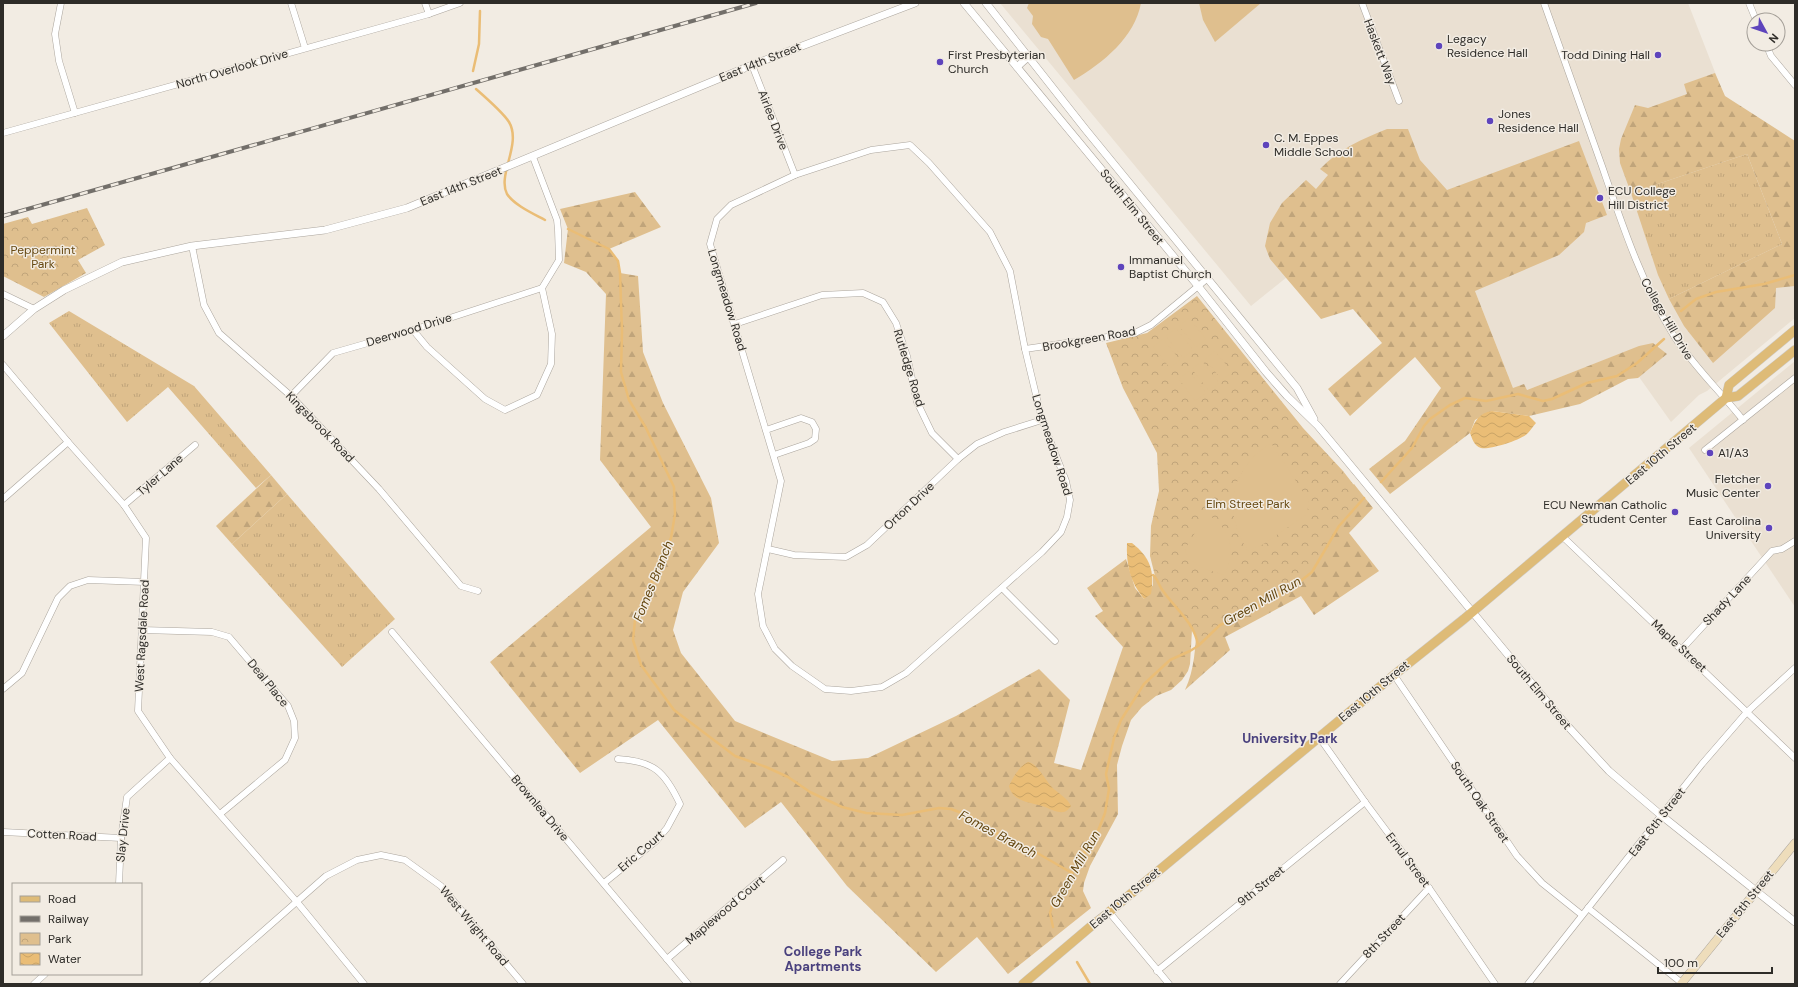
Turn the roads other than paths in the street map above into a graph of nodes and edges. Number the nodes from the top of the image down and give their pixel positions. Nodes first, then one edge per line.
1 (62, 3) edge
2 (291, 3) edge
3 (426, 3) edge
4 (460, 3) edge
5 (915, 3) edge
6 (964, 3) edge
7 (986, 3) edge
8 (1362, 3) edge
9 (1544, 3) edge
10 (429, 14) junction
11 (305, 48) junction
12 (1769, 52) edge
13 (1028, 57) junction
14 (752, 65) junction
15 (1017, 67) junction
16 (1795, 85) edge
17 (1399, 101) dead end
18 (75, 113) junction
19 (1086, 130) junction
20 (3, 134) edge
21 (1077, 138) junction
22 (533, 157) junction
23 (795, 175) junction
24 (1163, 223) junction
25 (1152, 232) junction
26 (192, 246) junction
27 (1208, 278) junction
28 (1198, 286) junction
29 (542, 288) junction
30 (3, 294) edge
31 (34, 310) junction
32 (735, 324) junction
33 (414, 330) junction
34 (1795, 330) edge
35 (3, 336) edge
36 (1025, 349) junction
37 (1795, 350) edge
38 (1278, 364) junction
39 (3, 365) edge
40 (1266, 372) junction
41 (1795, 378) edge
42 (1297, 388) junction
43 (291, 396) junction
44 (1287, 396) junction
45 (1726, 398) junction
46 (1042, 420) junction
47 (1743, 420) junction
48 (1318, 426) junction
49 (766, 430) junction
50 (68, 442) junction
51 (195, 445) dead end
52 (1705, 450) dead end
53 (774, 455) junction
54 (958, 460) junction
55 (3, 499) edge
56 (124, 505) junction
57 (1562, 536) junction
58 (1795, 541) edge
59 (768, 549) junction
60 (145, 582) junction
61 (1002, 588) junction
62 (478, 591) dead end
63 (1472, 612) junction
64 (142, 630) junction
65 (392, 632) dead end
66 (1054, 641) dead end
67 (1682, 648) junction
68 (1795, 668) edge
69 (1394, 675) junction
70 (3, 689) edge
71 (1747, 712) junction
72 (1320, 737) junction
73 (170, 758) junction
74 (1795, 758) edge
75 (618, 759) dead end
76 (1365, 802) junction
77 (220, 814) junction
78 (1662, 816) junction
79 (3, 832) edge
80 (121, 838) junction
81 (1795, 843) edge
82 (783, 860) dead end
83 (119, 883) edge
84 (604, 883) junction
85 (1429, 888) junction
86 (1755, 890) junction
87 (296, 902) junction
88 (1588, 908) junction
89 (1109, 912) junction
90 (1582, 915) junction
91 (1096, 922) joint
92 (1795, 922) edge
93 (667, 959) junction
94 (1157, 971) junction
95 (44, 975) edge
96 (34, 984) edge
97 (203, 984) edge
98 (364, 984) edge
99 (523, 984) edge
100 (688, 984) edge
101 (1023, 984) edge
102 (1169, 984) edge
103 (1340, 984) edge
104 (1495, 984) edge
105 (1528, 984) edge
106 (1682, 984) edge

1 - 18 street
2 - 11 street
3 - 10 street
4 - 10 street, North Overlook Drive
5 - 14 street, East 14th Street
6 - 15 street, South Elm Street
7 - 13 street, South Elm Street
8 - 17 street, Haskett Way
9 - 45 street, College Hill Drive
10 - 11 street, North Overlook Drive
11 - 18 street, North Overlook Drive
12 - 16 street
13 - 15 street
13 - 19 street, South Elm Street
14 - 22 street, East 14th Street
14 - 23 street, Airlee Drive
15 - 21 street, South Elm Street
18 - 20 street, North Overlook Drive
19 - 21 street
19 - 24 street, South Elm Street
21 - 25 street, South Elm Street
22 - 26 street, East 14th Street
22 - 29 street
23 - 32 street, Longmeadow Road
23 - 36 street, Longmeadow Road
24 - 25 street
24 - 27 street, South Elm Street
25 - 28 street, South Elm Street
26 - 31 street, East 14th Street
26 - 43 street, Kingsbrook Road
27 - 28 street, Brookgreen Road
27 - 38 street, South Elm Street
28 - 36 street, Brookgreen Road
28 - 40 street, South Elm Street
29 - 33 street, Deerwood Drive
29 - 33 street
30 - 31 street
31 - 35 street, East 14th Street
32 - 49 street, Longmeadow Road
32 - 54 street, Rutledge Road
33 - 43 street, Deerwood Drive
34 - 45 main road, East 10th Street
36 - 46 street, Longmeadow Road
37 - 45 main road, East 10th Street
38 - 40 street
38 - 42 street, South Elm Street
39 - 50 street, West Ragsdale Road
40 - 44 street, South Elm Street
41 - 47 street
42 - 44 street
42 - 48 street, South Elm Street
43 - 62 street, Kingsbrook Road
44 - 48 street, South Elm Street
45 - 47 street, College Hill Drive
45 - 57 main road, East 10th Street
46 - 54 street, Orton Drive
46 - 61 street, Longmeadow Road
47 - 52 street
48 - 63 street, South Elm Street
49 - 53 street, Longmeadow Road
49 - 53 street
50 - 55 street
50 - 56 street, West Ragsdale Road
51 - 56 street, Tyler Lane
53 - 59 street, Longmeadow Road
54 - 59 street, Orton Drive
56 - 60 street, West Ragsdale Road
57 - 63 main road, East 10th Street
57 - 67 street, Maple Street
58 - 67 street, Shady Lane
59 - 61 street, Longmeadow Road
60 - 64 street, West Ragsdale Road
60 - 70 street
61 - 66 street
63 - 69 main road, East 10th Street
63 - 78 street, South Elm Street
64 - 73 street, West Ragsdale Road
64 - 77 street, Deal Place
65 - 84 street, Brownlea Drive
67 - 71 street, Maple Street
68 - 71 street, East 6th Street
69 - 72 main road, East 10th Street
69 - 90 street, South Oak Street
71 - 74 street, Maple Street
71 - 78 street, East 6th Street
72 - 76 street, Ernul Street
72 - 89 main road, East 10th Street
73 - 77 street, West Ragsdale Road
73 - 80 street, Slay Drive
75 - 84 street, Eric Court
76 - 85 street, Ernul Street
76 - 94 street, 9th Street
77 - 87 street, West Ragsdale Road
78 - 86 street, South Elm Street
78 - 88 street, East 6th Street
79 - 80 street, Cotten Road
80 - 83 street, Slay Drive
81 - 86 main road, East 5th Street
82 - 93 street, Maplewood Court
84 - 93 street, Brownlea Drive
85 - 103 street, 8th Street
85 - 104 street, Ernul Street
86 - 92 street, South Elm Street
86 - 106 main road, East 5th Street
87 - 97 street, West Wright Road
87 - 98 street, West Ragsdale Road
87 - 99 street, West Wright Road
88 - 90 street, East 6th Street
88 - 106 street
89 - 91 main road, East 10th Street
89 - 94 street
90 - 105 street, East 6th Street
91 - 101 main road, East 10th Street
93 - 100 street, Brownlea Drive
94 - 102 street
95 - 96 street

